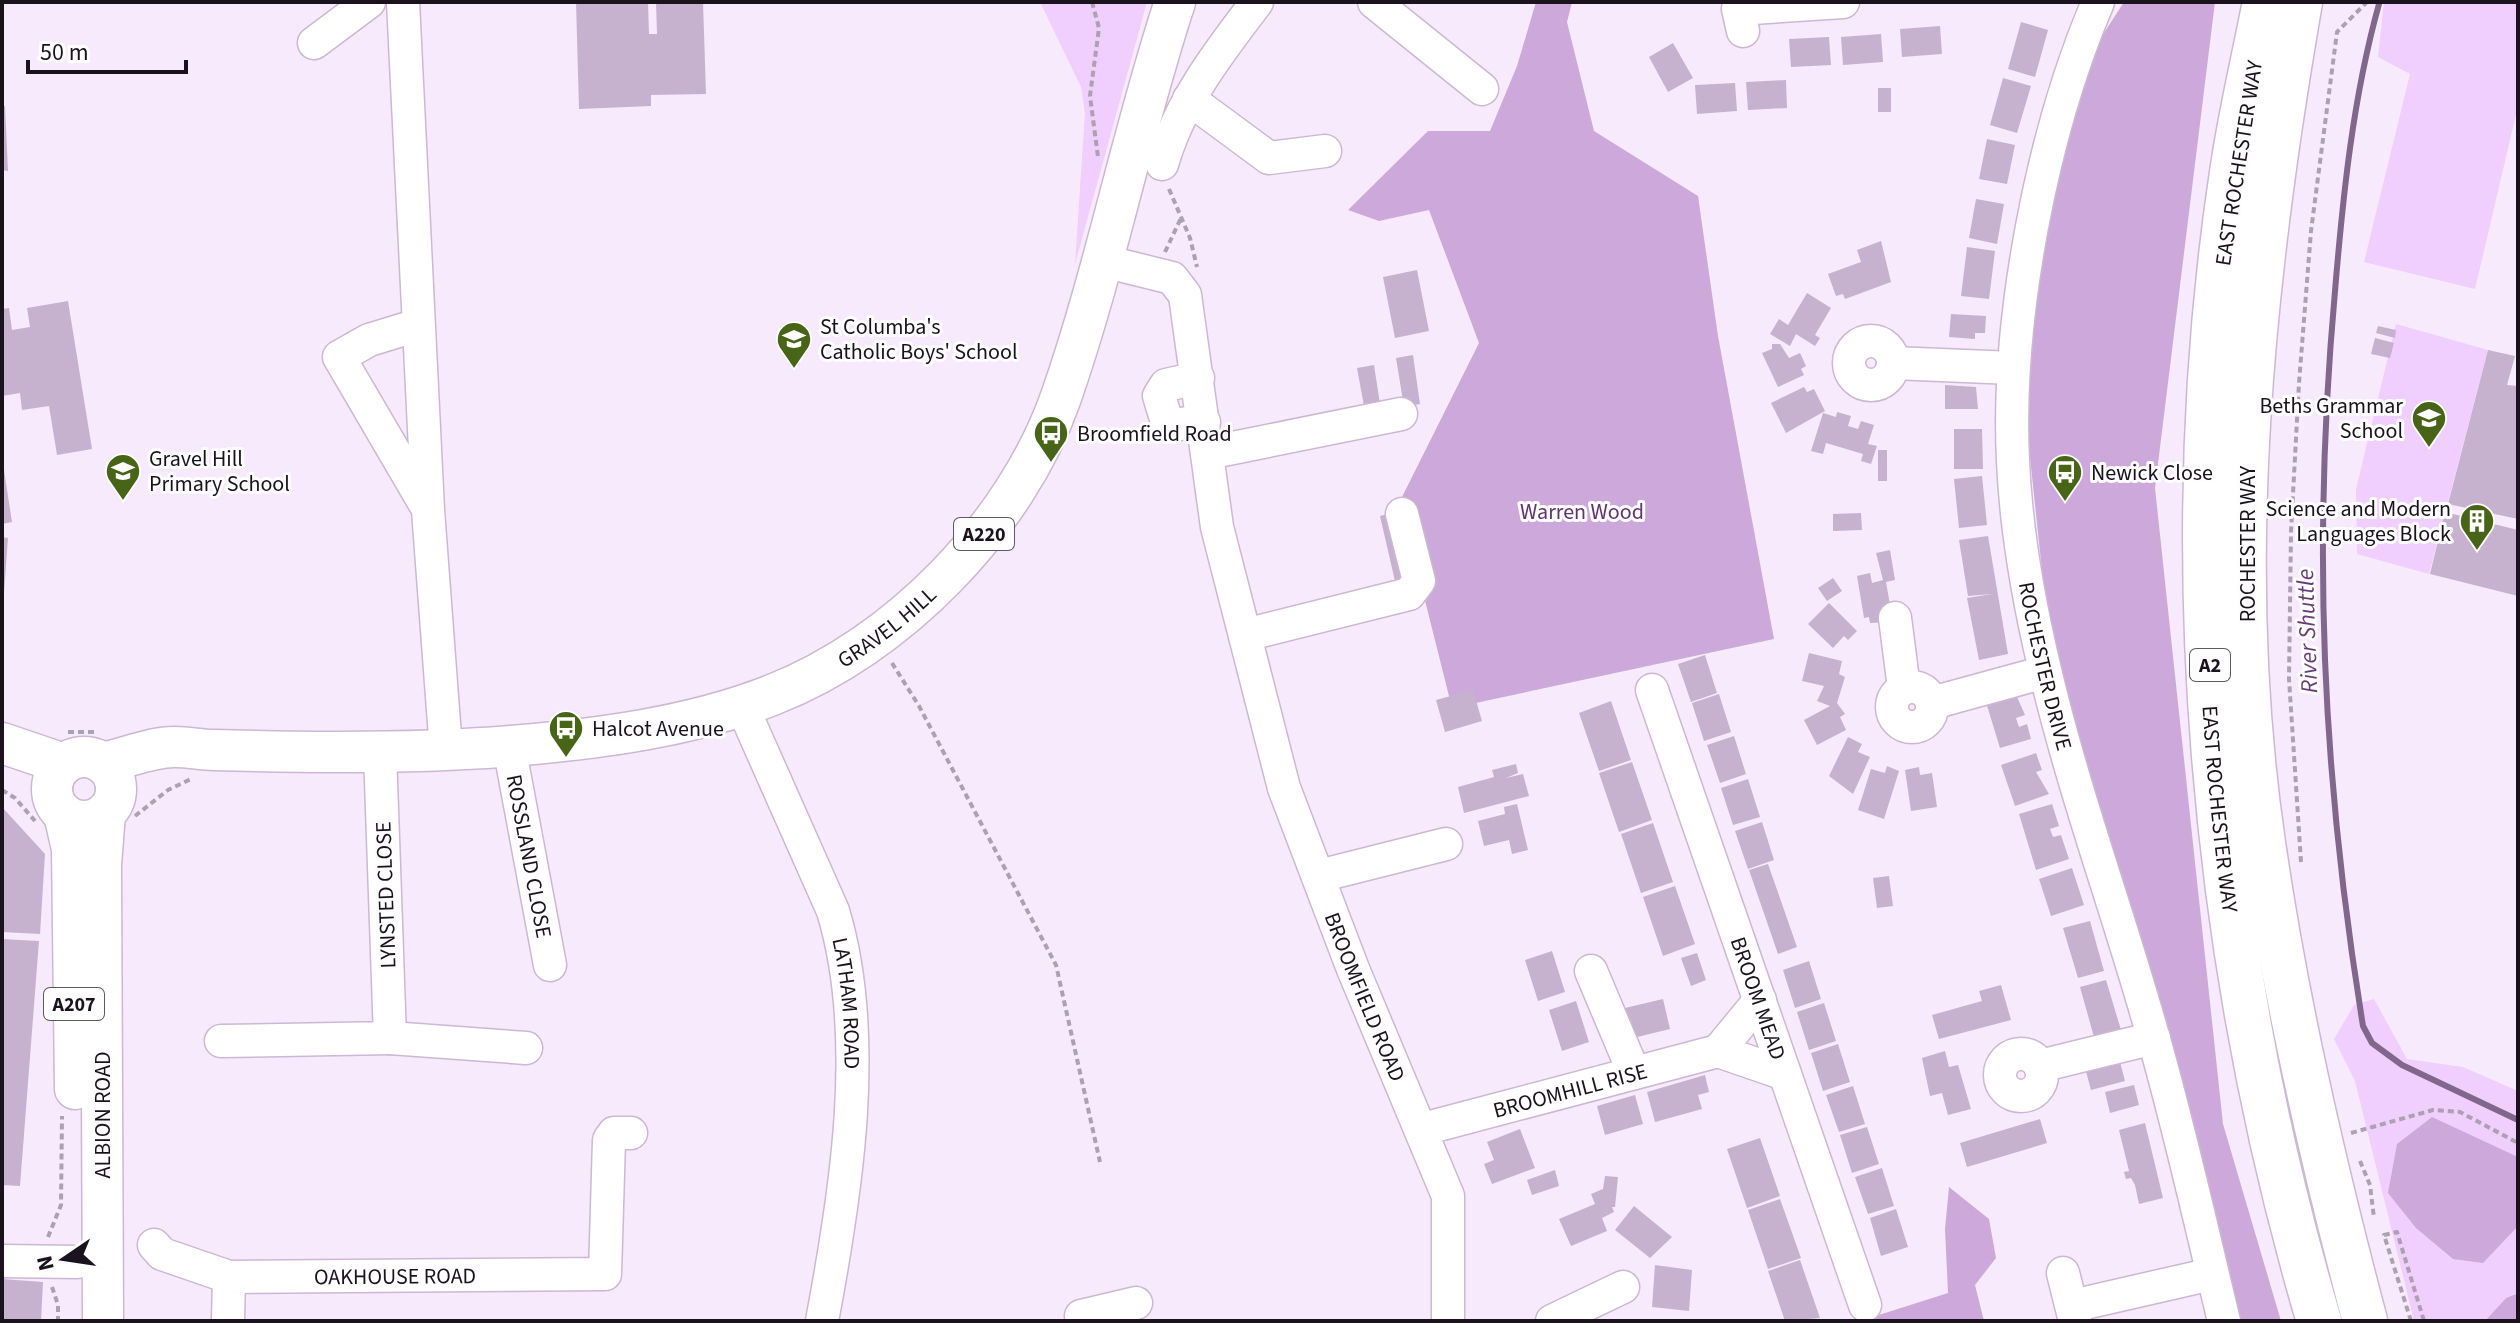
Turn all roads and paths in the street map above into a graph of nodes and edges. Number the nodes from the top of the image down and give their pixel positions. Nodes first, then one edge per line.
1 (369, 2) edge
2 (403, 2) edge
3 (1092, 2) edge
4 (1175, 2) edge
5 (1257, 2) edge
6 (1374, 2) edge
7 (1843, 2) edge
8 (2098, 2) edge
9 (2265, 2) edge
10 (2300, 2) edge
11 (2318, 2) edge
12 (2332, 2) edge
13 (2367, 2) edge
14 (1743, 31) dead end
15 (314, 43) dead end
16 (1482, 89) dead end
17 (1189, 99) junction
18 (1325, 151) dead end
19 (1107, 160) dead end
20 (1162, 164) joint
21 (1181, 218) junction
22 (1164, 256) dead end
23 (1103, 261) junction
24 (1197, 269) dead end
25 (418, 325) junction
26 (1893, 363) dead end
27 (2013, 368) junction
28 (2273, 380) junction
29 (1401, 414) dead end
30 (1206, 438) junction
31 (428, 510) junction
32 (1402, 514) dead end
33 (1895, 618) dead end
34 (1245, 635) junction
35 (876, 638) junction
36 (2045, 672) junction
37 (1652, 690) dead end
38 (742, 706) junction
39 (2, 743) edge
40 (509, 746) junction
41 (446, 750) junction
42 (380, 752) junction
43 (2, 771) edge
44 (83, 776) junction
45 (1446, 844) dead end
46 (1319, 876) junction
47 (2303, 876) dead end
48 (2281, 944) junction
49 (550, 965) dead end
50 (1591, 971) dead end
51 (1760, 1000) junction
52 (390, 1038) junction
53 (2154, 1038) junction
54 (221, 1041) dead end
55 (526, 1048) dead end
56 (1718, 1051) junction
57 (2040, 1066) dead end
58 (1634, 1073) junction
59 (1785, 1074) junction
60 (2347, 1118) dead end
61 (1423, 1129) junction
62 (631, 1133) dead end
63 (2518, 1143) edge
64 (1100, 1162) dead end
65 (61, 1205) dead end
66 (154, 1245) dead end
67 (58, 1259) junction
68 (2, 1261) edge
69 (2063, 1273) dead end
70 (2212, 1274) junction
71 (229, 1277) junction
72 (1623, 1287) dead end
73 (1136, 1303) dead end
74 (1865, 1305) dead end
75 (2074, 1313) edge
76 (1074, 1319) edge
77 (58, 1321) edge
78 (78, 1321) edge
79 (103, 1321) edge
80 (228, 1321) edge
81 (822, 1321) edge
82 (1448, 1321) edge
83 (1552, 1321) edge
84 (2224, 1321) edge
85 (2319, 1321) edge
86 (2365, 1321) edge
87 (2411, 1321) edge
88 (2424, 1321) edge

1 - 15 street
2 - 25 street
3 - 19 path
4 - 23 main road, GRAVEL HILL / A220
5 - 17 street
6 - 16 street
7 - 14 street
8 - 27 street, ROCHESTER DRIVE
9 - 85 highway, EAST ROCHESTER WAY / A2
10 - 48 highway, ROCHESTER WAY / A2
11 - 28 street
12 - 28 highway
13 - 47 path
17 - 18 street
17 - 20 street
20 - 21 path
21 - 22 path
21 - 24 path
23 - 30 street, BROOMFIELD ROAD
23 - 35 main road, GRAVEL HILL / A220
25 - 31 street
25 - 31 street
26 - 27 street
27 - 36 street, ROCHESTER DRIVE
28 - 48 highway
29 - 30 street
30 - 34 street, BROOMFIELD ROAD
31 - 41 street
32 - 34 street
33 - 36 street
34 - 46 street, BROOMFIELD ROAD
35 - 38 main road, GRAVEL HILL / A220
35 - 64 path
36 - 53 street, ROCHESTER DRIVE
37 - 51 street, BROOM MEAD
38 - 40 main road, GRAVEL HILL / A220
38 - 81 street, LATHAM ROAD
39 - 44 main road
40 - 41 main road, GRAVEL HILL / A220
40 - 49 street, ROSSLAND CLOSE
41 - 42 main road, GRAVEL HILL / A220
42 - 44 main road, GRAVEL HILL / A220
42 - 52 street, LYNSTED CLOSE
43 - 44 main road
44 - 67 main road, ALBION ROAD / A207
44 - 79 main road, ALBION ROAD / A207
45 - 46 street
46 - 61 street, BROOMFIELD ROAD
48 - 86 highway, A2
50 - 58 street
51 - 56 street
51 - 59 street, BROOM MEAD
52 - 54 street
52 - 55 street
53 - 57 street
53 - 70 street, ROCHESTER DRIVE
56 - 58 street, BROOMHILL RISE
56 - 59 street
58 - 61 street, BROOMHILL RISE
59 - 74 street, BROOM MEAD
60 - 63 path
61 - 82 street, BROOMFIELD ROAD
62 - 71 street, OAKHOUSE ROAD
65 - 67 path
66 - 71 street, OAKHOUSE ROAD
67 - 68 street
67 - 77 path
67 - 78 main road, ALBION ROAD / A207
69 - 75 street
70 - 75 street
70 - 84 street, ROCHESTER DRIVE
71 - 80 street
72 - 83 street
73 - 76 street
87 - 88 path

